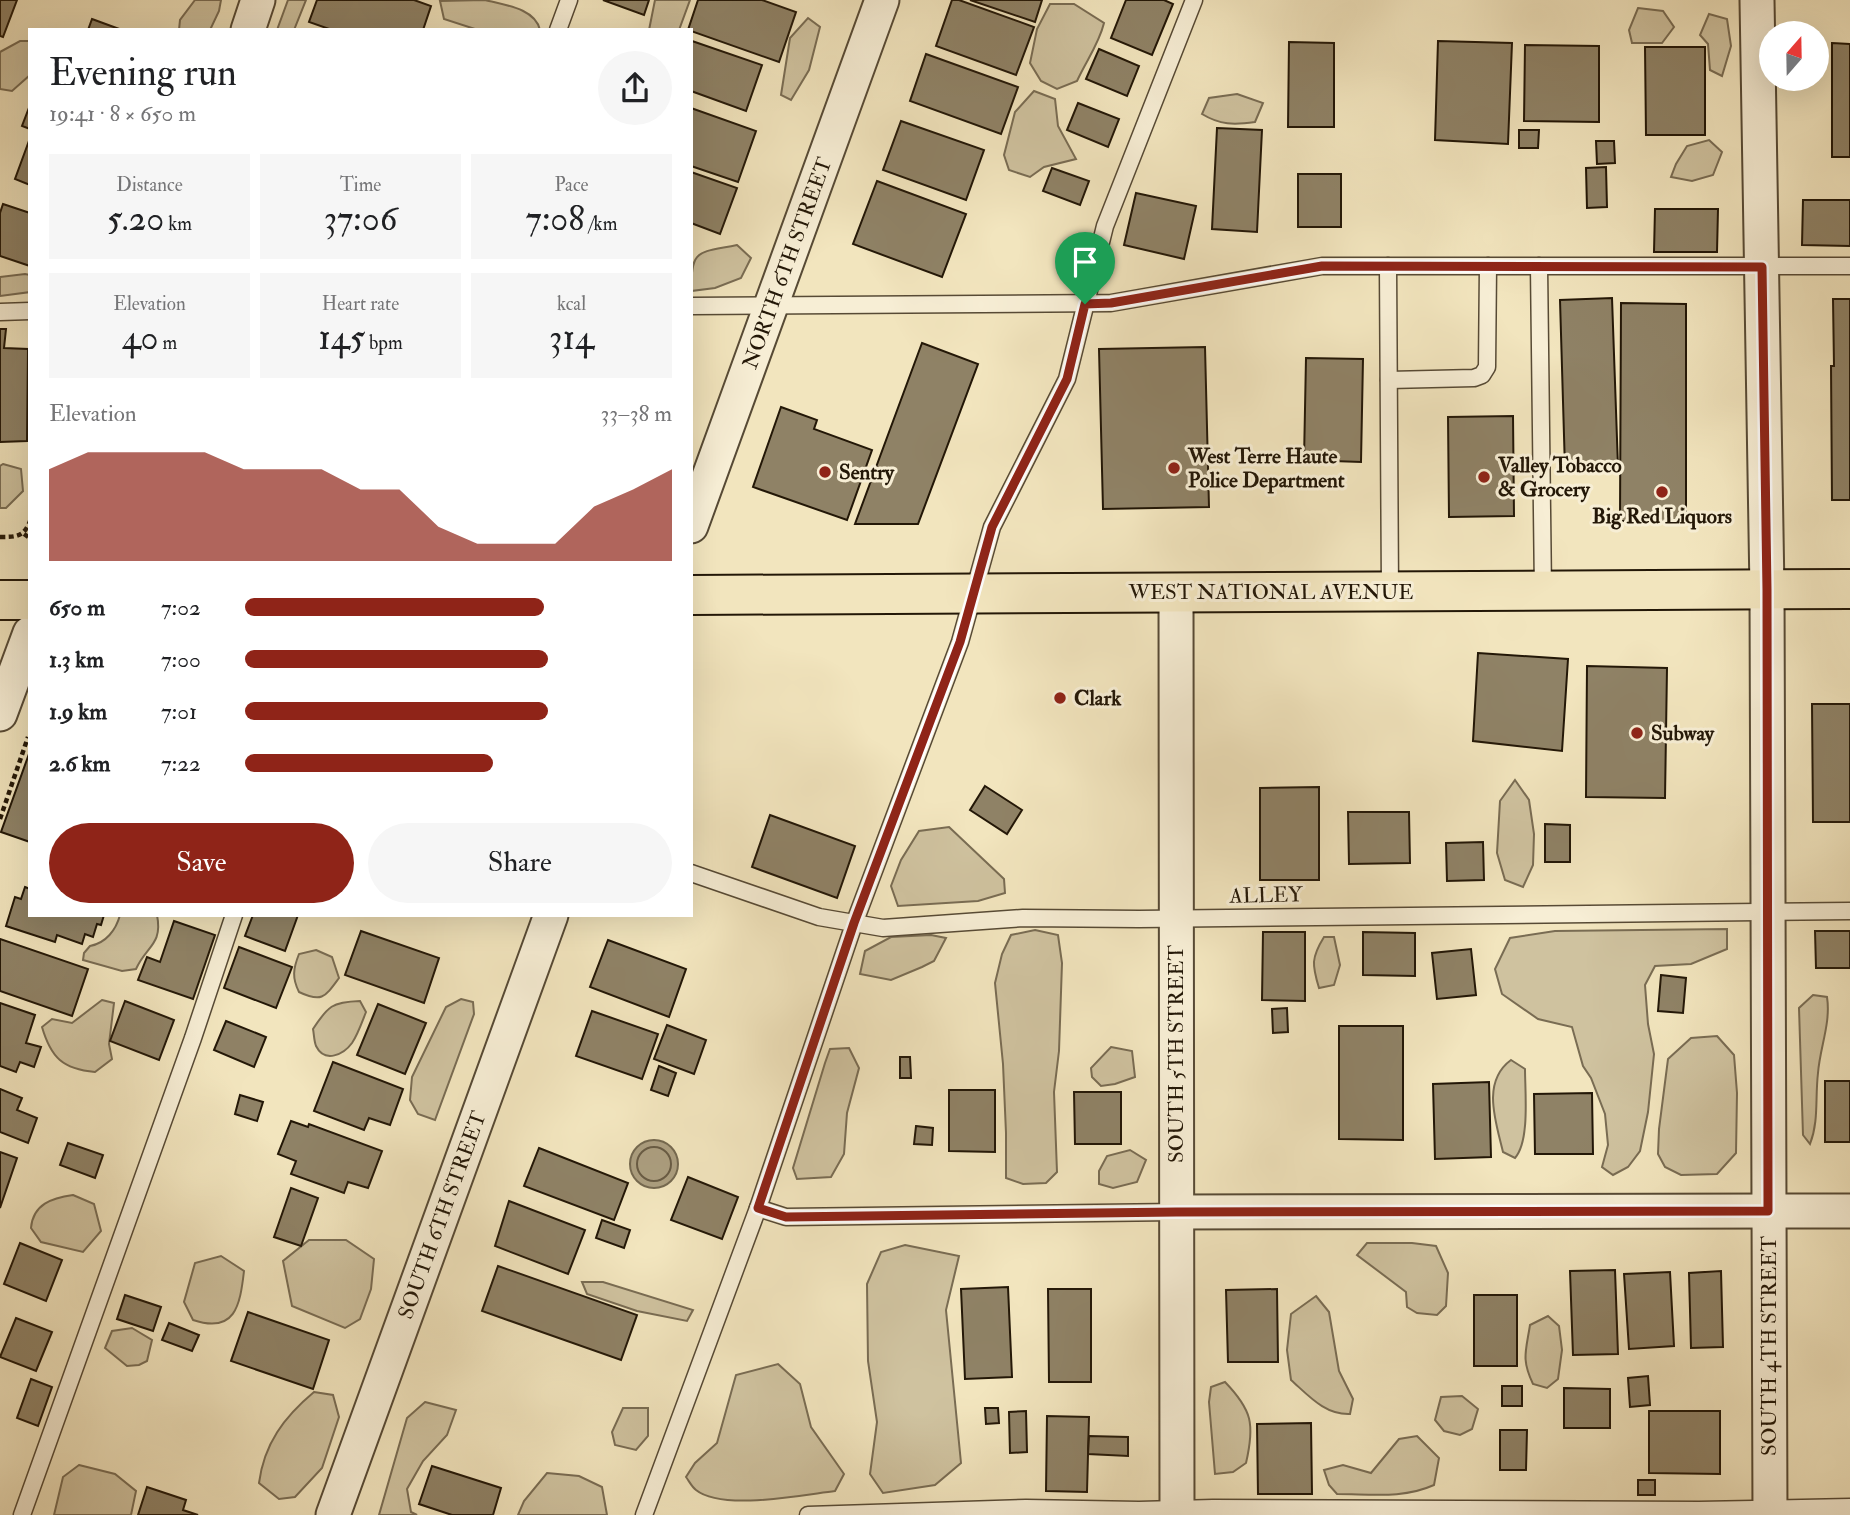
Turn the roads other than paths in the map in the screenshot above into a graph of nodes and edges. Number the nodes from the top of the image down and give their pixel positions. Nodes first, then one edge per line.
1 (258, 0) edge
2 (569, 0) edge
3 (881, 0) edge
4 (1194, 0) edge
5 (1757, 0) edge
6 (249, 28) edge
7 (559, 28) edge
8 (1388, 266) junction
9 (1488, 266) junction
10 (1539, 266) junction
11 (1850, 266) edge
12 (1762, 267) junction
13 (772, 304) junction
14 (1085, 304) junction
15 (693, 306) edge
16 (28, 311) edge
17 (0, 312) edge
18 (1389, 380) junction
19 (693, 521) edge
20 (1850, 589) edge
21 (1767, 590) junction
22 (1390, 592) junction
23 (1543, 592) junction
24 (974, 593) junction
25 (1176, 593) junction
26 (693, 595) edge
27 (0, 600) edge
28 (28, 600) edge
29 (28, 638) edge
30 (0, 713) edge
31 (693, 874) edge
32 (1768, 911) junction
33 (1850, 911) edge
34 (233, 917) edge
35 (550, 917) edge
36 (1175, 917) junction
37 (854, 923) junction
38 (758, 1208) junction
39 (1768, 1211) junction
40 (1850, 1211) edge
41 (1176, 1212) junction
42 (1850, 1507) edge
43 (1770, 1511) edge
44 (1177, 1512) edge
45 (649, 1513) edge
46 (22, 1515) edge
47 (333, 1515) edge
48 (808, 1515) edge

1 - 6 street
2 - 7 lane
3 - 13 street, NORTH 6TH STREET
4 - 14 lane
5 - 12 street, SOUTH 4TH STREET
8 - 9 lane
8 - 14 lane
8 - 18 lane
9 - 10 lane
9 - 18 lane
10 - 12 lane
10 - 23 lane
11 - 12 lane
12 - 21 street, SOUTH 4TH STREET
13 - 14 lane
13 - 15 lane
13 - 19 street, NORTH 6TH STREET
14 - 24 lane
16 - 17 lane
18 - 22 lane
20 - 21 main road, WEST NATIONAL AVENUE
21 - 23 main road, WEST NATIONAL AVENUE
21 - 32 street, SOUTH 4TH STREET
22 - 23 main road, WEST NATIONAL AVENUE
22 - 25 main road, WEST NATIONAL AVENUE
24 - 25 main road, WEST NATIONAL AVENUE
24 - 26 main road, WEST NATIONAL AVENUE
24 - 37 lane
25 - 36 street, SOUTH 5TH STREET
27 - 28 main road
29 - 30 street
31 - 37 lane, ALLEY
32 - 33 lane, ALLEY
32 - 36 lane, ALLEY
32 - 39 street, SOUTH 4TH STREET
34 - 46 lane
35 - 47 street, SOUTH 6TH STREET
36 - 37 lane, ALLEY
36 - 41 street, SOUTH 5TH STREET
37 - 38 lane
38 - 41 lane
38 - 45 lane
39 - 40 street
39 - 41 street
39 - 43 street, SOUTH 4TH STREET
41 - 44 street, SOUTH 5TH STREET
42 - 43 lane
43 - 44 lane
44 - 48 lane

